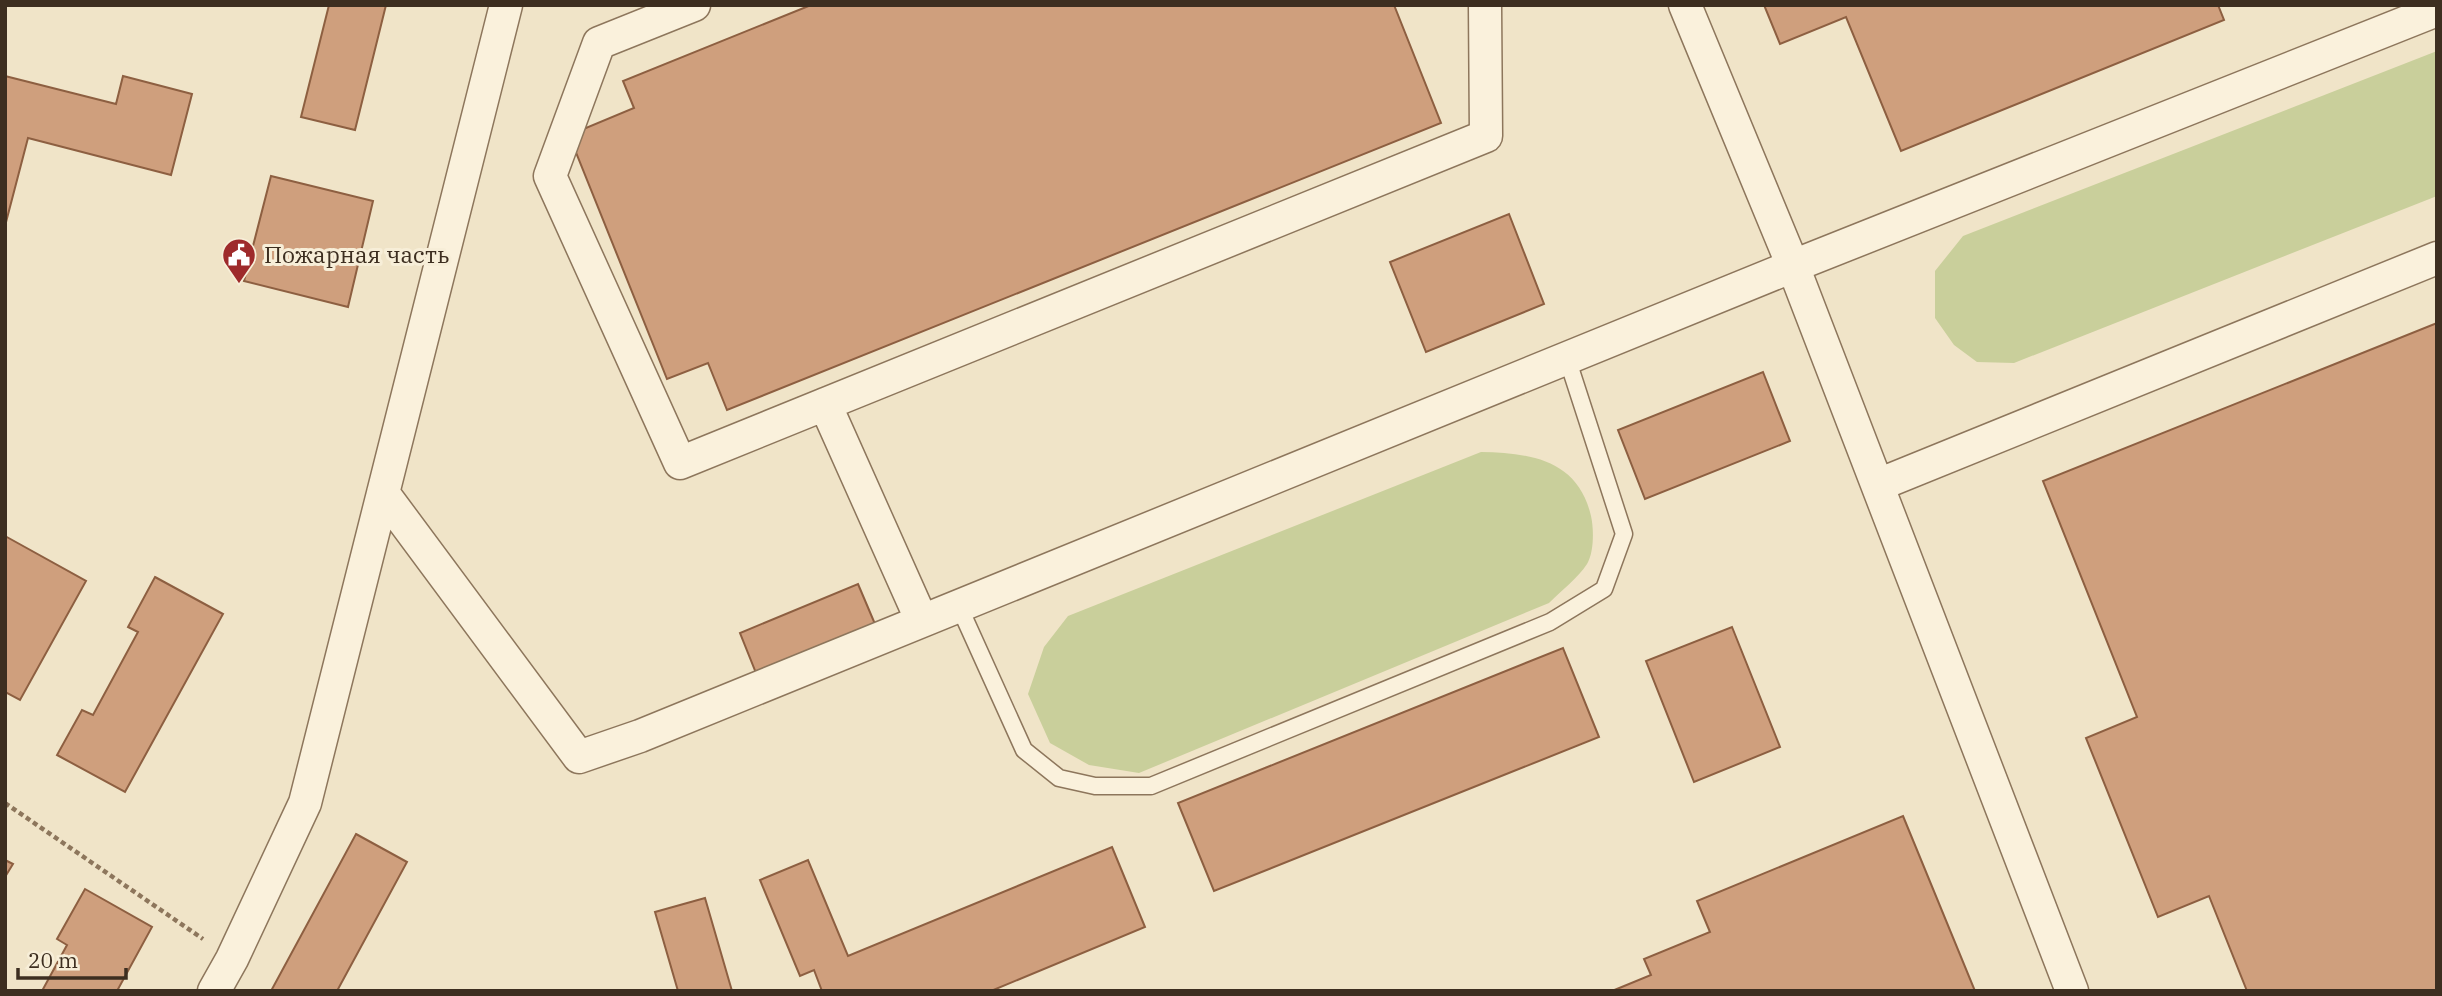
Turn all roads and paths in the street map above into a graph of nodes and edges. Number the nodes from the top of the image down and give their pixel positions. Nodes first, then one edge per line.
1 (506, 5) edge
2 (694, 5) edge
3 (1485, 5) edge
4 (1685, 5) edge
5 (2437, 10) edge
6 (2437, 258) edge
7 (1793, 266) junction
8 (1567, 358) junction
9 (825, 404) junction
10 (1878, 485) junction
11 (383, 494) junction
12 (958, 604) junction
13 (921, 619) junction
14 (5, 803) edge
15 (232, 959) junction
16 (214, 991) edge
17 (2072, 991) edge

1 - 11 street
2 - 9 street
3 - 9 street
4 - 7 street
5 - 7 street
6 - 10 street
7 - 8 street
7 - 10 street
8 - 12 street
8 - 12 lane
9 - 13 street
10 - 17 street
11 - 13 street
11 - 15 street
12 - 13 street
14 - 15 path
15 - 16 street

